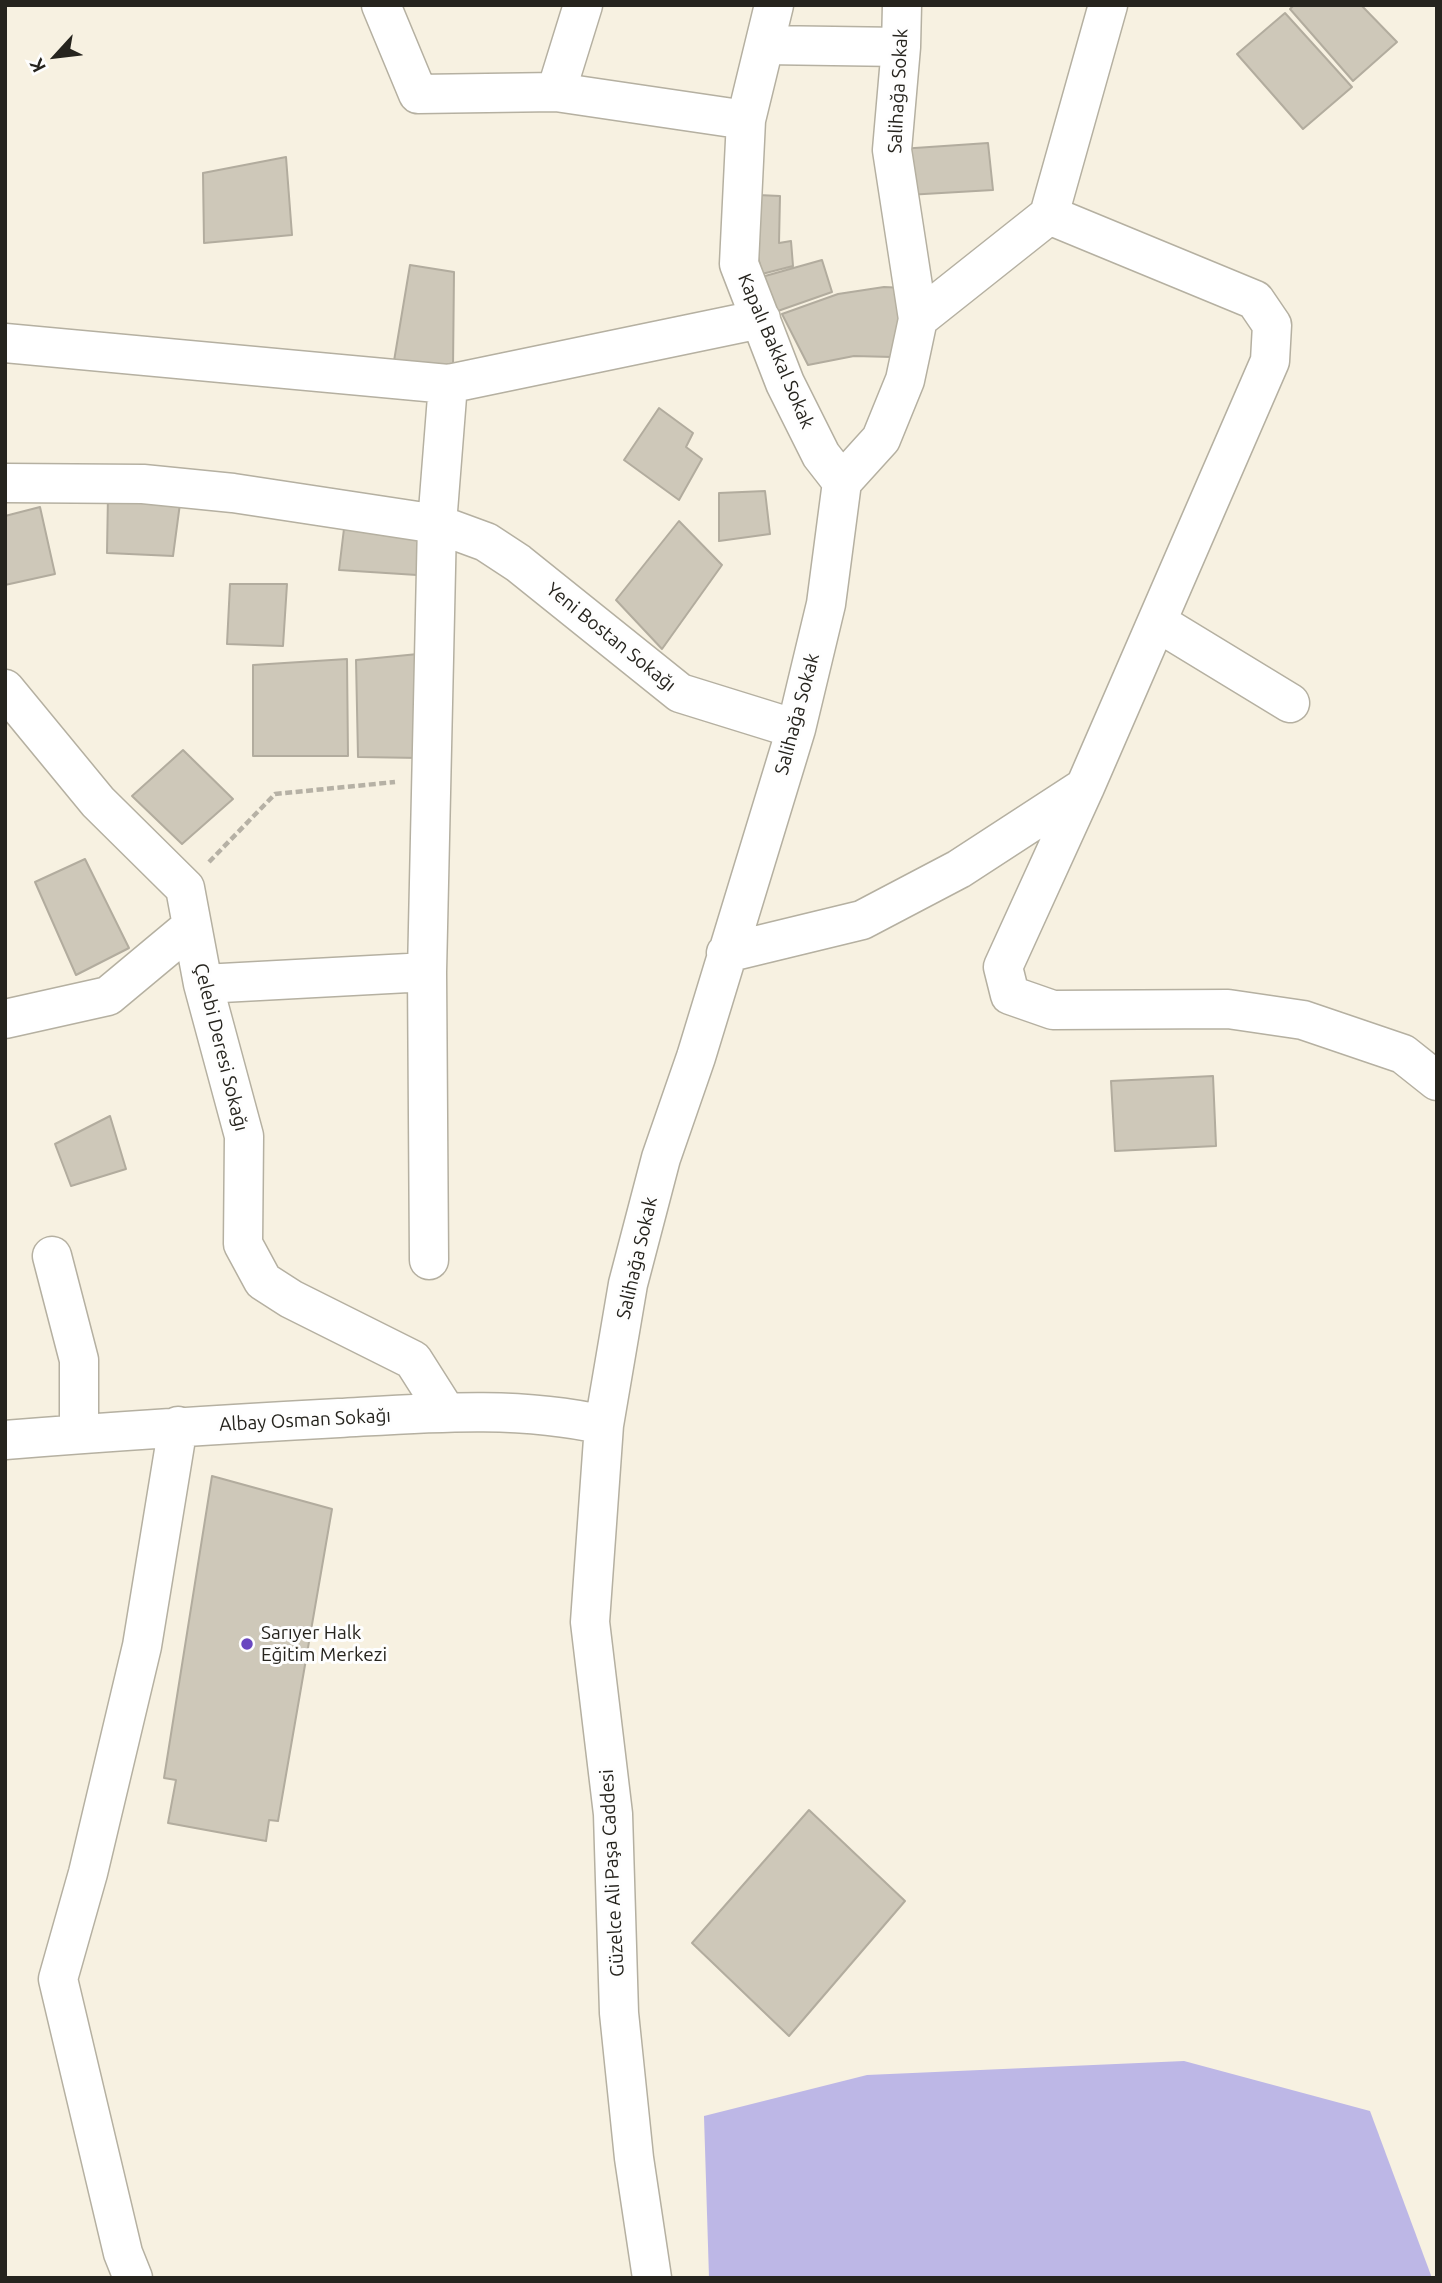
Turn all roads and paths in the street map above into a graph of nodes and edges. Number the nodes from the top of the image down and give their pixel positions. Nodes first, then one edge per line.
1 (381, 5) edge
2 (583, 5) edge
3 (774, 5) edge
4 (902, 5) edge
5 (1108, 5) edge
6 (765, 45) junction
7 (901, 47) junction
8 (556, 92) junction
9 (746, 120) junction
10 (1049, 215) junction
11 (761, 318) junction
12 (918, 319) junction
13 (5, 343) edge
14 (448, 384) junction
15 (842, 482) junction
16 (5, 483) edge
17 (437, 524) junction
18 (1157, 622) junction
19 (5, 689) edge
20 (1290, 703) dead end
21 (796, 729) junction
22 (431, 779) junction
23 (1085, 787) junction
24 (185, 888) junction
25 (192, 926) junction
26 (726, 953) junction
27 (427, 972) junction
28 (203, 984) junction
29 (5, 1019) edge
30 (1437, 1081) edge
31 (52, 1256) dead end
32 (429, 1260) dead end
33 (446, 1412) junction
34 (604, 1425) junction
35 (178, 1426) junction
36 (79, 1434) junction
37 (5, 1440) edge
38 (132, 2278) edge
39 (652, 2278) edge

1 - 8 street
2 - 8 street
3 - 6 street, Kapalı Bakkal Sokak
4 - 7 street, Salihağa Sokak
5 - 10 street
6 - 7 street
6 - 9 street, Kapalı Bakkal Sokak
7 - 12 street, Salihağa Sokak
8 - 9 street
9 - 11 street, Kapalı Bakkal Sokak
10 - 12 street
10 - 18 street
11 - 14 street
11 - 15 street, Kapalı Bakkal Sokak
12 - 15 street, Salihağa Sokak
13 - 14 street
14 - 17 street
15 - 21 street, Salihağa Sokak
16 - 17 street, Yeni Bostan Sokağı
17 - 21 street, Yeni Bostan Sokağı
17 - 22 street
18 - 20 street
18 - 23 street
19 - 24 street
21 - 26 street, Salihağa Sokak
22 - 24 path
22 - 27 street
23 - 26 street
23 - 30 street
24 - 25 street, Çelebi Deresi Sokağı
25 - 28 street, Çelebi Deresi Sokağı
25 - 29 street
26 - 34 street, Salihağa Sokak
27 - 28 street
27 - 32 street
28 - 33 street, Çelebi Deresi Sokağı
31 - 36 street
33 - 34 street, Albay Osman Sokağı
33 - 35 street, Albay Osman Sokağı
34 - 39 street, Güzelce Ali Paşa Caddesi
35 - 36 street, Albay Osman Sokağı
35 - 38 street
36 - 37 street, Albay Osman Sokağı

